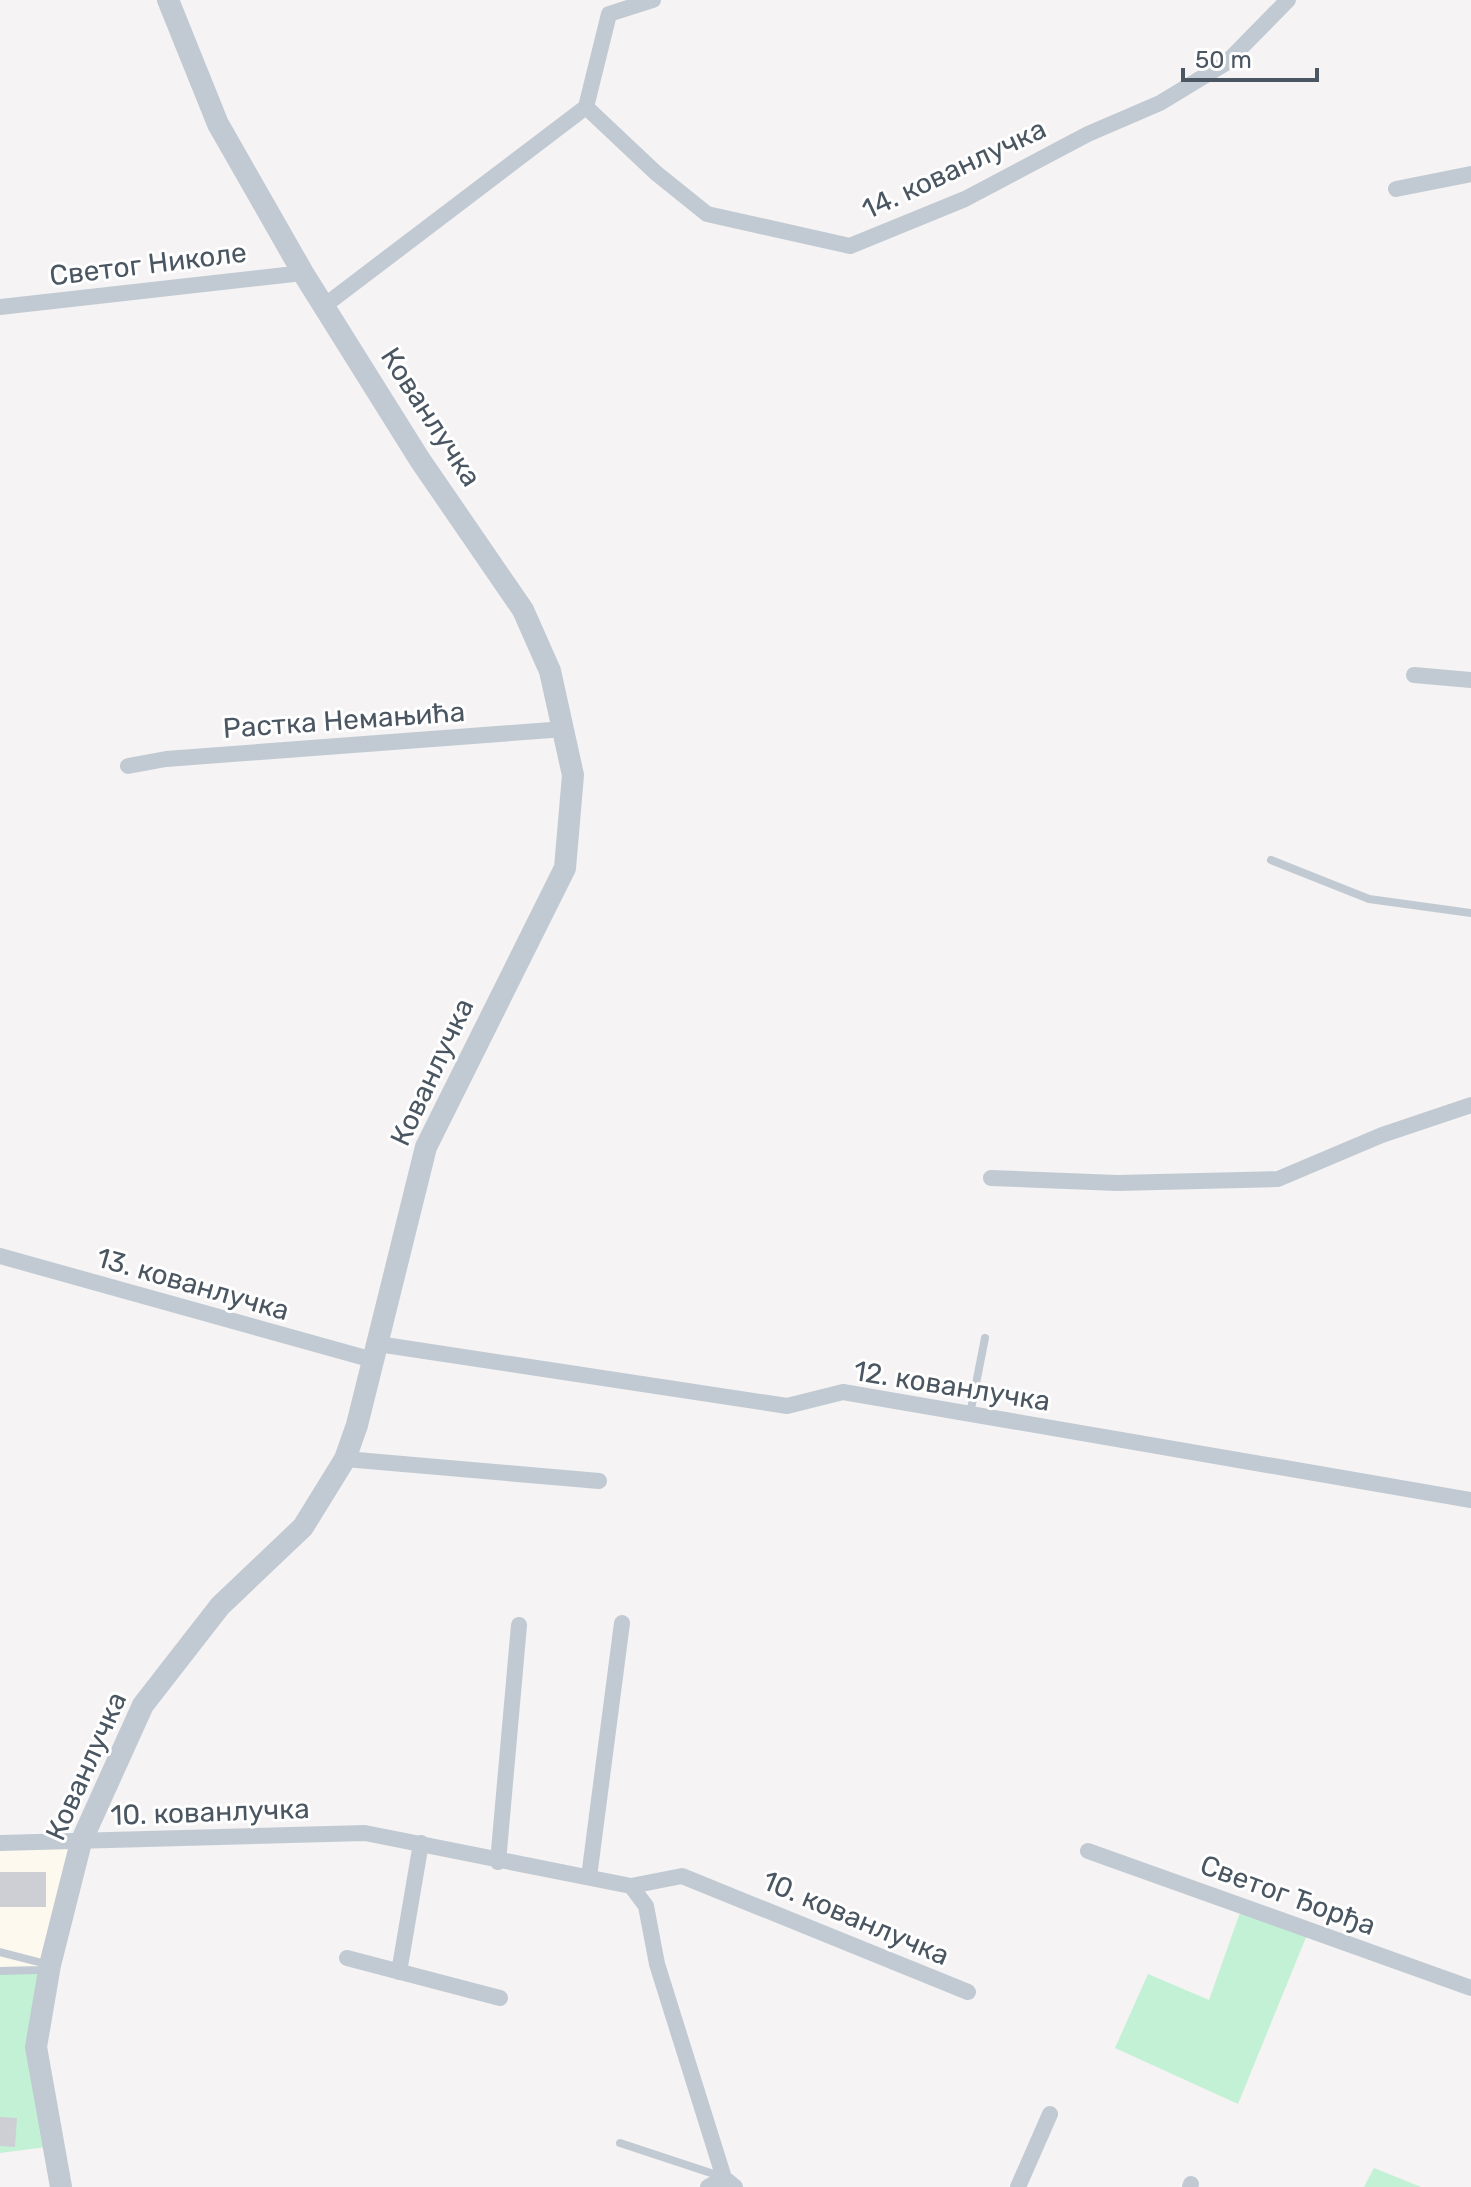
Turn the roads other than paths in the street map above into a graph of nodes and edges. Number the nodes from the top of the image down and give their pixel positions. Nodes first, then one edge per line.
1 (168, 0) edge
2 (653, 0) edge
3 (1288, 0) edge
4 (586, 107) junction
5 (1471, 174) edge
6 (1396, 189) dead end
7 (303, 273) junction
8 (324, 306) junction
9 (0, 307) edge
10 (1414, 675) dead end
11 (1471, 680) edge
12 (565, 729) junction
13 (128, 766) dead end
14 (1271, 860) dead end
15 (1471, 913) edge
16 (1471, 1105) edge
17 (991, 1178) dead end
18 (0, 1256) edge
19 (985, 1338) dead end
20 (375, 1352) junction
21 (970, 1415) junction
22 (345, 1459) junction
23 (599, 1481) dead end
24 (1471, 1500) edge
25 (622, 1623) dead end
26 (519, 1625) dead end
27 (81, 1842) junction
28 (0, 1843) edge
29 (421, 1843) junction
30 (1088, 1851) dead end
31 (498, 1862) junction
32 (589, 1877) junction
33 (631, 1886) junction
34 (0, 1955) edge
35 (347, 1958) dead end
36 (50, 1968) junction
37 (0, 1969) edge
38 (399, 1972) junction
39 (1471, 1988) edge
40 (968, 1992) dead end
41 (500, 1998) dead end
42 (1050, 2114) dead end
43 (620, 2143) dead end
44 (730, 2182) edge
45 (61, 2187) edge
46 (708, 2187) edge
47 (1018, 2187) edge

1 - 7 street, Кованлучка
2 - 4 street
3 - 4 street, 14. кованлучка
4 - 8 street
5 - 6 street
7 - 8 street, Кованлучка
7 - 9 street, Светог Николе
8 - 12 street, Кованлучка
10 - 11 street
12 - 13 street, Растка Немањића
12 - 20 street, Кованлучка
14 - 15 lane
16 - 17 street
18 - 20 street, 13. кованлучка
19 - 21 lane
20 - 21 street, 12. кованлучка
20 - 22 street, Кованлучка
21 - 24 street, 12. кованлучка
22 - 23 street
22 - 27 street, Кованлучка
25 - 32 street
26 - 31 street
27 - 28 street, 10. кованлучка
27 - 29 street, 10. кованлучка
27 - 36 street, Кованлучка
29 - 31 street, 10. кованлучка
29 - 38 street
30 - 39 street, Светог Ђорђа
31 - 32 street, 10. кованлучка
32 - 33 street, 10. кованлучка
33 - 40 street, 10. кованлучка
33 - 44 street
34 - 36 lane
35 - 38 street
36 - 37 lane
36 - 45 street, Кованлучка
38 - 41 street
42 - 47 street
43 - 44 lane
44 - 46 street

